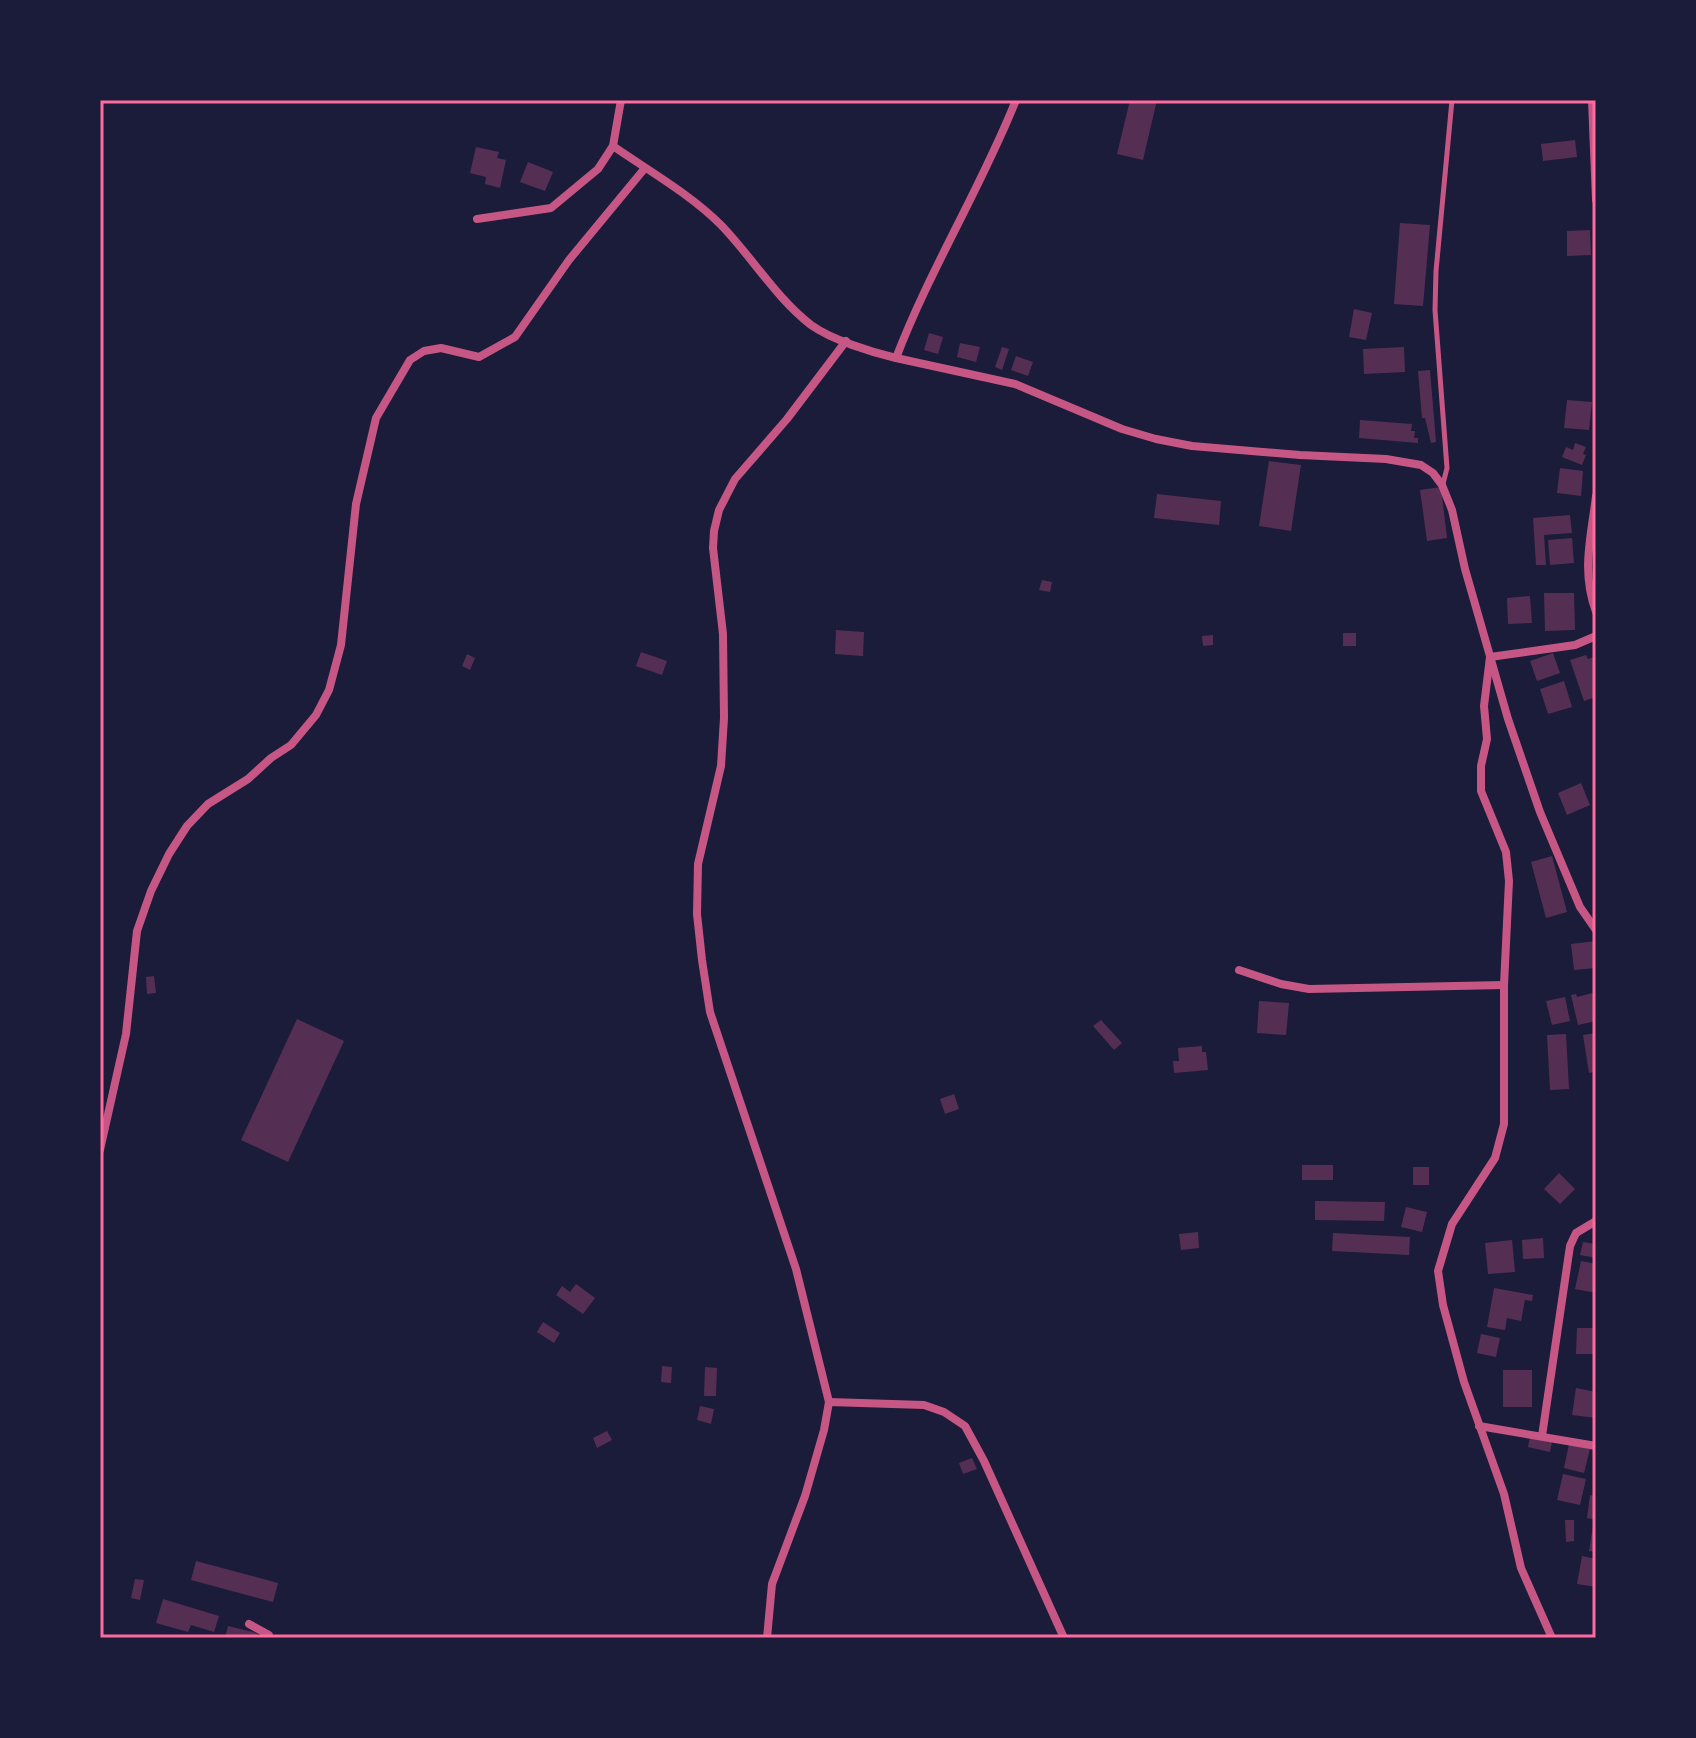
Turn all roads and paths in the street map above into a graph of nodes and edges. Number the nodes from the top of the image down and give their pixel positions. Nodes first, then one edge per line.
1 (621, 100) edge
2 (1016, 100) edge
3 (1452, 100) edge
4 (1592, 100) edge
5 (613, 146) junction
6 (645, 168) junction
7 (1596, 200) edge
8 (477, 219) dead end
9 (846, 341) junction
10 (896, 358) junction
11 (1442, 485) junction
12 (1596, 496) edge
13 (1596, 612) edge
14 (1596, 636) edge
15 (1490, 657) junction
16 (1596, 930) edge
17 (1239, 970) dead end
18 (1504, 985) junction
19 (100, 1150) edge
20 (1596, 1221) edge
21 (829, 1402) junction
22 (1479, 1426) junction
23 (1542, 1436) junction
24 (1596, 1446) edge
25 (249, 1624) dead end
26 (269, 1638) edge
27 (767, 1638) edge
28 (1064, 1638) edge
29 (1552, 1638) edge

1 - 5 street
2 - 10 street
3 - 11 lane
4 - 7 street
5 - 6 street
5 - 8 street
6 - 9 street
6 - 19 street
9 - 10 street
9 - 21 street
10 - 11 street
11 - 15 street
12 - 13 street
14 - 15 street
15 - 16 street
15 - 18 street
17 - 18 street
18 - 22 street
20 - 23 street
21 - 27 street
21 - 28 street
22 - 23 street
22 - 29 street
23 - 24 street
25 - 26 street

